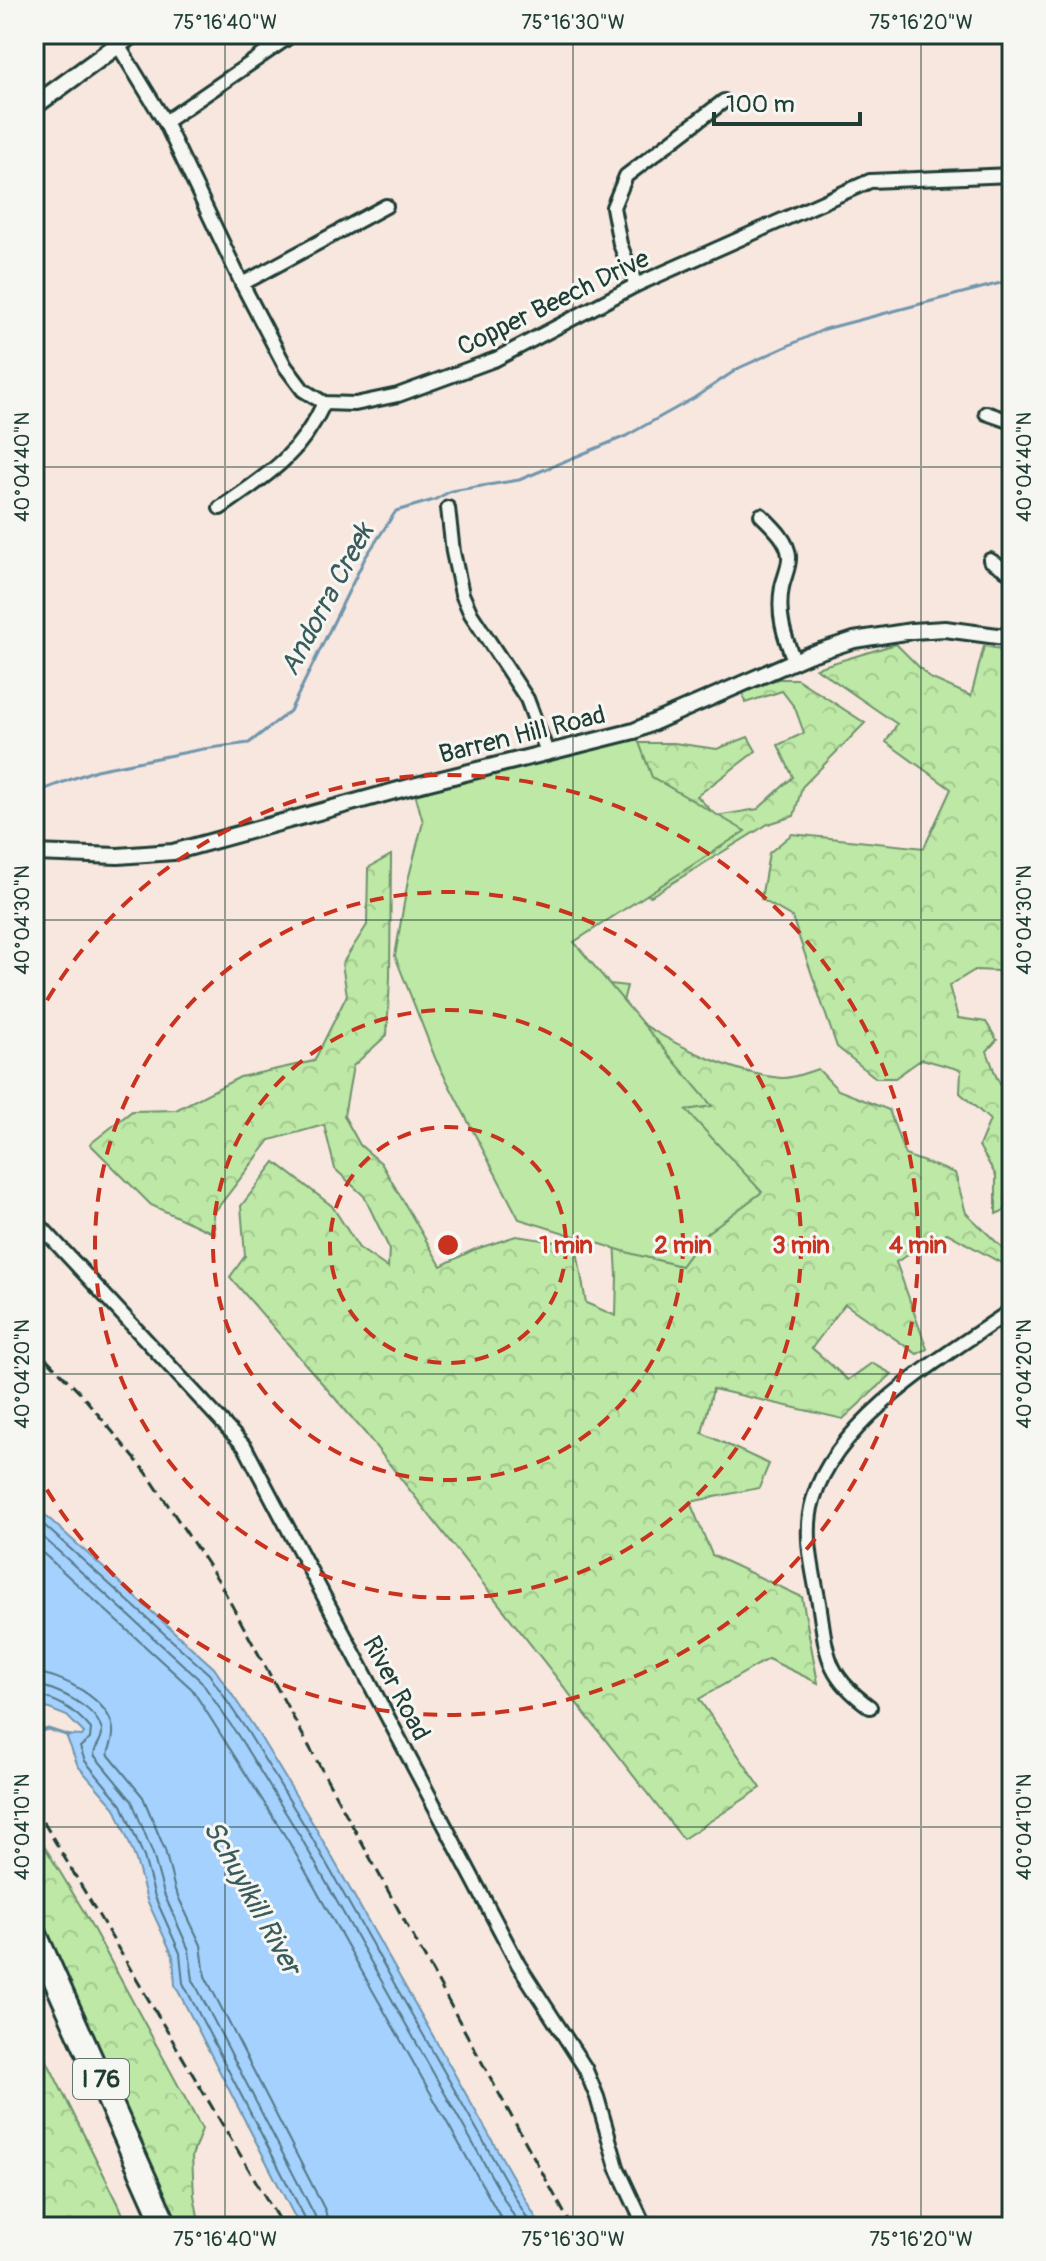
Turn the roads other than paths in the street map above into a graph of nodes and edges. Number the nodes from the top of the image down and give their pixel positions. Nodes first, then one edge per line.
1 (133, 34) edge
2 (293, 34) edge
3 (118, 45) junction
4 (724, 101) dead end
5 (34, 106) edge
6 (165, 122) junction
7 (1012, 175) edge
8 (386, 206) dead end
9 (242, 284) junction
10 (636, 285) junction
11 (324, 403) junction
12 (986, 413) dead end
13 (1012, 422) edge
14 (220, 508) dead end
15 (448, 508) dead end
16 (761, 515) dead end
17 (990, 560) dead end
18 (1012, 574) edge
19 (1011, 634) edge
20 (794, 660) junction
21 (547, 752) junction
22 (34, 853) edge
23 (34, 1219) edge
24 (1012, 1306) edge
25 (870, 1707) dead end
26 (34, 1932) edge
27 (34, 1965) edge
28 (150, 2227) edge
29 (166, 2227) edge
30 (645, 2227) edge

1 - 3 main road
2 - 6 street
3 - 5 main road
3 - 6 street
4 - 10 street
6 - 9 street
7 - 10 street, Copper Beech Drive
8 - 9 street
9 - 11 street
10 - 11 street, Copper Beech Drive
11 - 14 street
12 - 13 street
15 - 21 street
16 - 20 street
17 - 18 street
19 - 20 street, Barren Hill Road
20 - 21 street, Barren Hill Road
21 - 22 street, Barren Hill Road
23 - 30 street, River Road
24 - 25 street
26 - 29 highway, I 76
27 - 28 highway, I 76

